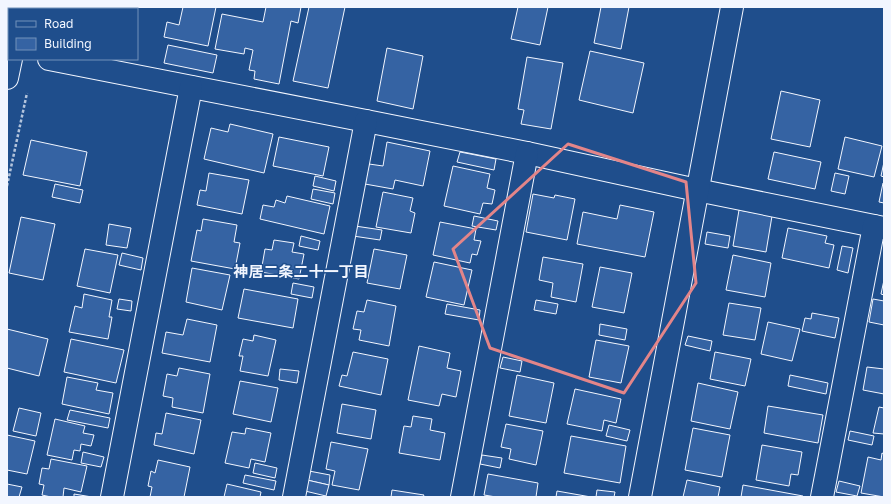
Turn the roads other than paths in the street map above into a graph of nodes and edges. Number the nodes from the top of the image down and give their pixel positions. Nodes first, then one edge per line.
1 (732, 7) edge
2 (11, 60) edge
3 (53, 60) edge
4 (7, 78) edge
5 (191, 88) junction
6 (366, 121) junction
7 (528, 153) junction
8 (697, 190) junction
9 (879, 227) edge
10 (112, 497) edge
11 (294, 497) edge
12 (462, 497) edge
13 (640, 497) edge
14 (822, 497) edge

1 - 8 street
2 - 4 street
3 - 5 street
5 - 6 street
5 - 10 street
6 - 7 street
6 - 11 street
7 - 8 street
7 - 12 street
8 - 9 street
8 - 13 street
9 - 14 street

